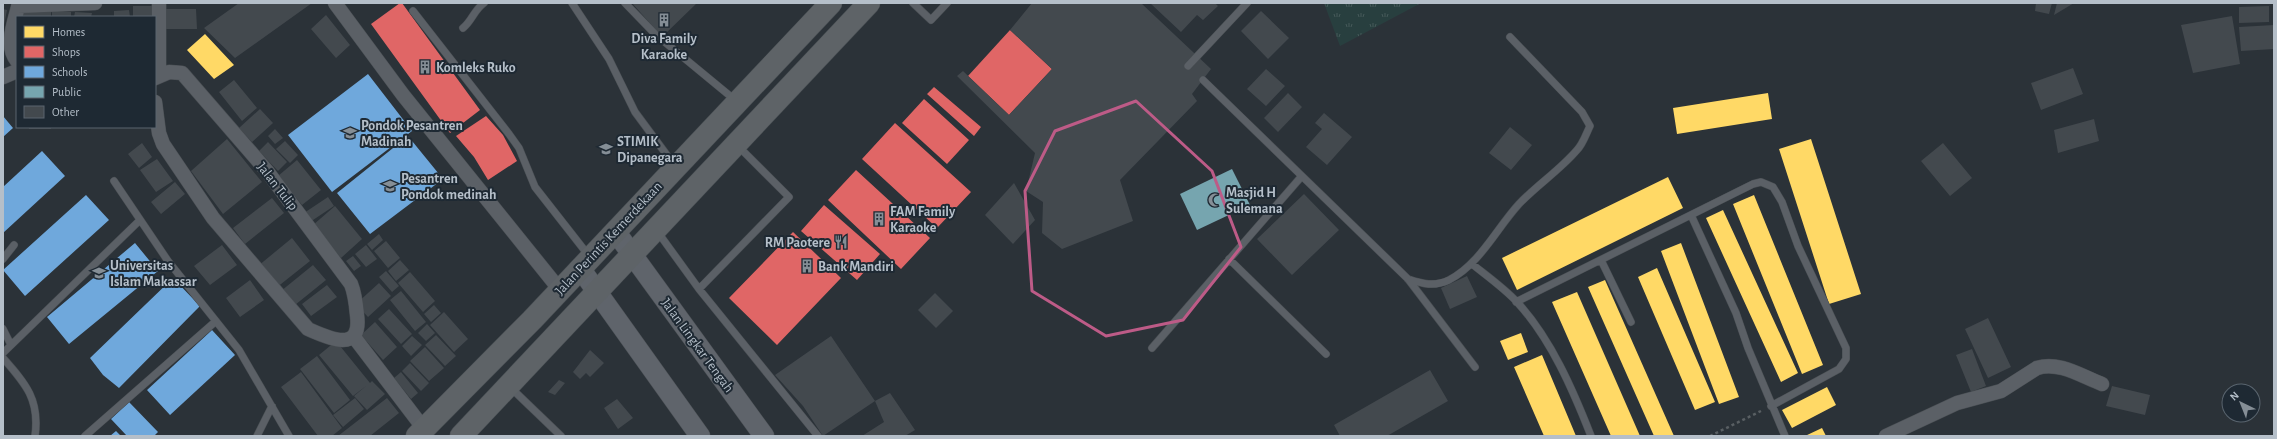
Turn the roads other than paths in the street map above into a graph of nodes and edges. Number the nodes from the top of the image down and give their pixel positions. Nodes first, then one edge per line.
1 (95, 3) edge
2 (159, 3) edge
3 (335, 3) edge
4 (484, 3) edge
5 (572, 3) edge
6 (625, 3) edge
7 (869, 3) edge
8 (913, 3) edge
9 (947, 3) edge
10 (1247, 3) edge
11 (826, 4) edge
12 (19, 5) edge
13 (413, 11) dead end
14 (16, 16) edge
15 (16, 17) edge
16 (463, 28) dead end
17 (1510, 37) dead end
18 (16, 60) edge
19 (1188, 66) dead end
20 (16, 71) edge
21 (3, 77) edge
22 (157, 77) edge
23 (1203, 80) dead end
24 (737, 102) junction
25 (156, 110) edge
26 (737, 145) junction
27 (676, 166) junction
28 (1301, 177) junction
29 (114, 182) dead end
30 (1692, 215) junction
31 (139, 221) junction
32 (655, 229) junction
33 (615, 231) junction
34 (14, 245) dead end
35 (632, 254) junction
36 (3, 259) edge
37 (1228, 259) junction
38 (1601, 260) junction
39 (585, 263) junction
40 (1472, 264) junction
41 (1408, 279) junction
42 (699, 289) junction
43 (560, 290) junction
44 (598, 293) junction
45 (1516, 302) junction
46 (216, 321) junction
47 (1631, 322) dead end
48 (3, 329) edge
49 (354, 337) junction
50 (11, 345) junction
51 (1152, 348) dead end
52 (3, 353) edge
53 (1326, 354) dead end
54 (3, 358) edge
55 (1475, 367) dead end
56 (2102, 384) dead end
57 (509, 386) junction
58 (272, 406) junction
59 (1771, 406) junction
60 (420, 433) edge
61 (35, 436) edge
62 (85, 436) edge
63 (257, 436) edge
64 (289, 436) edge
65 (461, 436) edge
66 (560, 436) edge
67 (700, 436) edge
68 (764, 436) edge
69 (818, 436) edge
70 (1591, 436) edge
71 (1785, 436) edge
72 (1886, 436) edge

1 - 12 street
2 - 22 street
3 - 43 street
4 - 16 lane
5 - 27 lane
6 - 24 lane
7 - 26 highway, Jalan Perintis Kemerdekaan
8 - 9 lane
10 - 19 lane
11 - 24 highway, Jalan Perintis Kemerdekaan
12 - 14 street
13 - 39 lane
15 - 18 street
17 - 40 lane
20 - 21 street
22 - 49 street, Jalan Tulip
23 - 28 lane
24 - 27 highway, Jalan Perintis Kemerdekaan
25 - 49 street
26 - 32 highway, Jalan Perintis Kemerdekaan
26 - 42 lane
27 - 33 highway, Jalan Perintis Kemerdekaan
28 - 37 lane
28 - 41 lane
29 - 31 lane
30 - 38 lane
30 - 59 lane
30 - 59 lane
31 - 46 lane
31 - 50 lane
32 - 35 highway, Jalan Perintis Kemerdekaan
32 - 42 lane
33 - 35 main road, Jalan Lingkar Tengah
33 - 39 highway, Jalan Perintis Kemerdekaan
34 - 36 lane
35 - 44 highway, Jalan Perintis Kemerdekaan
35 - 68 main road, Jalan Lingkar Tengah
37 - 51 lane
37 - 53 lane
38 - 45 lane
38 - 47 lane
39 - 43 highway, Jalan Perintis Kemerdekaan
39 - 44 main road
40 - 41 lane
40 - 45 lane
41 - 55 lane
42 - 69 lane
43 - 60 highway, Jalan Perintis Kemerdekaan
44 - 57 highway, Jalan Perintis Kemerdekaan
44 - 67 main road
45 - 70 lane
46 - 58 lane
46 - 62 lane
48 - 50 lane
49 - 60 street
50 - 52 lane
54 - 61 lane
56 - 72 street
57 - 65 highway, Jalan Perintis Kemerdekaan
57 - 66 lane
58 - 63 lane
58 - 64 lane
59 - 71 lane

